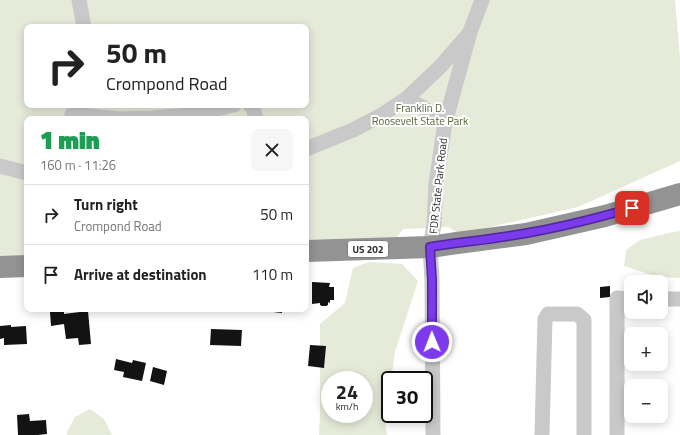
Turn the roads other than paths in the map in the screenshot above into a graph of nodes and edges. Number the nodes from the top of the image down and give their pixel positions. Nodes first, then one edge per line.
1 (79, 0) edge
2 (482, 0) edge
3 (83, 24) edge
4 (470, 32) junction
5 (406, 99) junction
6 (220, 108) edge
7 (73, 113) edge
8 (96, 116) edge
9 (177, 116) edge
10 (445, 123) junction
11 (309, 148) edge
12 (0, 166) edge
13 (24, 172) edge
14 (680, 194) edge
15 (430, 247) junction
16 (309, 251) edge
17 (24, 266) edge
18 (0, 267) edge
19 (624, 298) edge
20 (668, 299) edge
21 (680, 299) edge
22 (433, 435) edge
23 (542, 435) edge
24 (584, 435) edge
25 (617, 435) edge

1 - 3 street
2 - 4 street, FDR State Park Road
4 - 5 street, FDR State Park Road
4 - 10 street, FDR State Park Road
5 - 10 street
5 - 11 street, FDR State Park Road
6 - 9 street
7 - 8 street
10 - 15 street, FDR State Park Road
12 - 13 street
14 - 15 highway, US 202
15 - 16 highway, US 202
15 - 22 street, FDR State Park Road
17 - 18 highway
19 - 25 street
20 - 21 street
23 - 24 street

